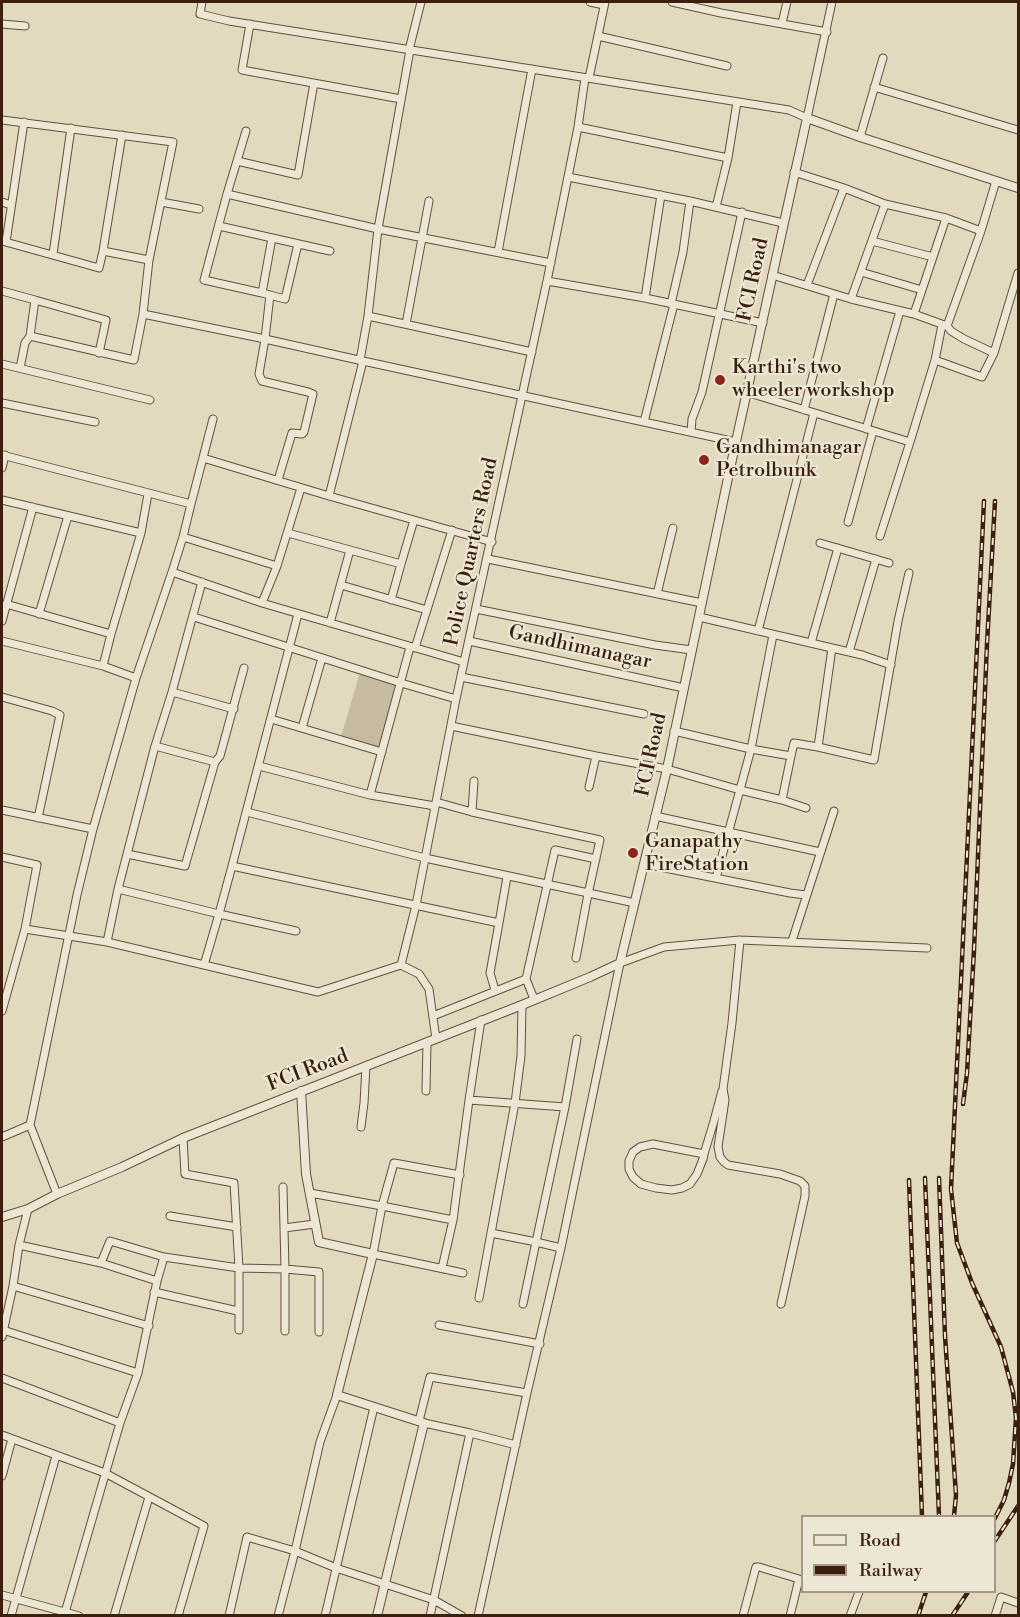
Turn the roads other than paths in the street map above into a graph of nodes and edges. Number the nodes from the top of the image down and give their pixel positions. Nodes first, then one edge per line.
1 (202, 2) edge
2 (421, 2) edge
3 (590, 2) edge
4 (672, 2) edge
5 (787, 2) edge
6 (832, 2) edge
7 (605, 3) edge
8 (782, 23) junction
9 (2, 24) edge
10 (250, 24) junction
11 (25, 26) dead end
12 (826, 32) junction
13 (598, 36) junction
14 (409, 50) junction
15 (883, 58) dead end
16 (727, 66) dead end
17 (532, 69) junction
18 (587, 78) junction
19 (314, 83) junction
20 (874, 87) junction
21 (401, 99) junction
22 (737, 102) junction
23 (807, 118) junction
24 (2, 120) edge
25 (24, 122) junction
26 (578, 127) junction
27 (71, 128) junction
28 (1018, 130) edge
29 (246, 131) dead end
30 (122, 135) junction
31 (860, 136) junction
32 (728, 158) junction
33 (237, 161) junction
34 (794, 172) junction
35 (568, 177) junction
36 (996, 181) junction
37 (844, 188) junction
38 (1018, 188) edge
39 (226, 194) junction
40 (661, 195) junction
41 (2, 201) edge
42 (429, 201) dead end
43 (690, 201) junction
44 (161, 202) junction
45 (885, 204) junction
46 (11, 205) junction
47 (716, 207) junction
48 (200, 209) dead end
49 (742, 212) junction
50 (946, 218) junction
51 (783, 223) junction
52 (219, 226) junction
53 (378, 229) junction
54 (981, 231) junction
55 (421, 237) junction
56 (272, 238) junction
57 (4, 241) edge
58 (872, 241) junction
59 (298, 244) junction
60 (103, 251) junction
61 (330, 251) dead end
62 (498, 252) junction
63 (53, 254) junction
64 (933, 257) junction
65 (149, 260) junction
66 (550, 263) junction
67 (861, 272) junction
68 (1018, 273) edge
69 (772, 275) junction
70 (547, 281) junction
71 (807, 285) junction
72 (922, 290) junction
73 (2, 291) edge
74 (266, 294) junction
75 (834, 294) junction
76 (645, 298) junction
77 (851, 299) junction
78 (35, 300) junction
79 (672, 304) junction
80 (900, 311) junction
81 (143, 314) junction
82 (719, 314) junction
83 (914, 314) junction
84 (368, 316) junction
85 (763, 323) junction
86 (406, 324) junction
87 (945, 325) junction
88 (30, 336) junction
89 (265, 339) junction
90 (532, 351) junction
91 (99, 353) junction
92 (994, 353) junction
93 (934, 360) junction
94 (362, 361) junction
95 (2, 364) edge
96 (20, 368) junction
97 (747, 392) junction
98 (523, 395) junction
99 (150, 400) dead end
100 (2, 403) edge
101 (804, 410) junction
102 (814, 413) junction
103 (213, 419) dead end
104 (95, 422) dead end
105 (644, 422) junction
106 (870, 430) junction
107 (691, 432) junction
108 (736, 442) junction
109 (910, 442) junction
110 (3, 455) edge
111 (203, 458) junction
112 (2, 468) edge
113 (278, 480) junction
114 (301, 488) junction
115 (148, 494) junction
116 (329, 496) junction
117 (2, 500) edge
118 (191, 504) junction
119 (33, 507) junction
120 (68, 516) junction
121 (414, 520) junction
122 (848, 522) dead end
123 (673, 528) dead end
124 (452, 531) junction
125 (141, 533) junction
126 (288, 533) junction
127 (880, 536) dead end
128 (183, 537) junction
129 (492, 542) junction
130 (820, 543) dead end
131 (838, 548) junction
132 (350, 550) junction
133 (488, 559) junction
134 (876, 559) junction
135 (889, 563) dead end
136 (401, 564) junction
137 (278, 566) junction
138 (172, 572) junction
139 (909, 573) dead end
140 (202, 582) junction
141 (340, 585) junction
142 (657, 594) junction
143 (391, 600) junction
144 (262, 603) junction
145 (702, 603) junction
146 (6, 604) junction
147 (477, 609) junction
148 (427, 610) junction
149 (39, 614) junction
150 (298, 614) junction
151 (194, 616) junction
152 (699, 617) junction
153 (2, 621) edge
154 (330, 623) junction
155 (758, 631) junction
156 (111, 634) junction
157 (773, 634) junction
158 (2, 641) edge
159 (469, 641) junction
160 (811, 643) junction
161 (290, 648) junction
162 (412, 648) junction
163 (832, 648) junction
164 (692, 650) junction
165 (849, 652) junction
166 (322, 658) junction
167 (464, 662) junction
168 (891, 665) junction
169 (103, 666) junction
170 (244, 668) dead end
171 (461, 677) junction
172 (135, 678) junction
173 (401, 683) junction
174 (684, 688) junction
175 (172, 692) junction
176 (2, 697) edge
177 (456, 699) junction
178 (234, 709) junction
179 (644, 714) dead end
180 (271, 719) junction
181 (451, 726) junction
182 (302, 728) junction
183 (674, 731) junction
184 (155, 747) junction
185 (818, 747) junction
186 (752, 749) junction
187 (382, 752) junction
188 (596, 756) junction
189 (791, 756) junction
190 (215, 762) junction
191 (259, 766) junction
192 (667, 770) junction
193 (474, 781) dead end
194 (589, 787) dead end
195 (740, 790) junction
196 (370, 795) junction
197 (783, 800) junction
198 (435, 804) junction
199 (806, 808) dead end
200 (2, 810) edge
201 (834, 811) dead end
202 (247, 812) junction
203 (472, 812) junction
204 (655, 816) junction
205 (38, 818) junction
206 (93, 829) junction
207 (728, 833) junction
208 (820, 852) junction
209 (127, 854) junction
210 (2, 857) edge
211 (425, 858) junction
212 (596, 859) junction
213 (645, 864) junction
214 (232, 866) junction
215 (507, 877) junction
216 (716, 878) junction
217 (548, 885) junction
218 (118, 889) junction
219 (588, 894) junction
220 (806, 895) junction
221 (635, 903) junction
222 (416, 905) junction
223 (219, 914) junction
224 (499, 923) junction
225 (25, 929) junction
226 (296, 931) dead end
227 (67, 937) junction
228 (740, 940) junction
229 (792, 941) junction
230 (107, 942) junction
231 (927, 948) dead end
232 (576, 958) dead end
233 (620, 963) junction
234 (400, 964) junction
235 (204, 965) junction
236 (526, 979) junction
237 (495, 990) junction
238 (534, 999) junction
239 (522, 1005) junction
240 (2, 1011) edge
241 (433, 1016) junction
242 (481, 1020) junction
243 (577, 1039) dead end
244 (432, 1040) junction
245 (366, 1066) junction
246 (723, 1089) junction
247 (301, 1091) junction
248 (426, 1091) dead end
249 (469, 1100) junction
250 (515, 1103) junction
251 (565, 1107) junction
252 (30, 1125) junction
253 (361, 1127) dead end
254 (2, 1137) edge
255 (183, 1138) junction
256 (704, 1154) junction
257 (460, 1175) junction
258 (283, 1187) dead end
259 (310, 1193) junction
260 (57, 1194) junction
261 (382, 1206) junction
262 (28, 1209) junction
263 (170, 1216) dead end
264 (2, 1217) edge
265 (453, 1220) junction
266 (315, 1224) junction
267 (237, 1227) junction
268 (284, 1228) junction
269 (491, 1233) junction
270 (536, 1242) junction
271 (19, 1245) junction
272 (561, 1248) junction
273 (373, 1254) junction
274 (164, 1257) junction
275 (101, 1263) junction
276 (239, 1268) junction
277 (442, 1268) junction
278 (285, 1269) junction
279 (463, 1273) dead end
280 (157, 1281) junction
281 (13, 1286) junction
282 (154, 1292) junction
283 (479, 1298) dead end
284 (523, 1304) dead end
285 (781, 1304) dead end
286 (238, 1311) junction
287 (439, 1325) dead end
288 (149, 1326) junction
289 (239, 1330) dead end
290 (285, 1331) dead end
291 (319, 1332) dead end
292 (2, 1334) edge
293 (540, 1344) junction
294 (138, 1373) junction
295 (2, 1378) edge
296 (527, 1393) junction
297 (337, 1395) junction
298 (374, 1407) junction
299 (422, 1422) junction
300 (120, 1423) junction
301 (470, 1433) junction
302 (2, 1435) edge
303 (12, 1439) junction
304 (516, 1445) junction
305 (56, 1456) junction
306 (105, 1473) junction
307 (2, 1476) edge
308 (149, 1497) junction
309 (295, 1551) junction
310 (336, 1568) junction
311 (384, 1585) junction
312 (859, 1593) edge
313 (2, 1595) edge
314 (16, 1600) junction
315 (434, 1600) junction
316 (1018, 1603) edge
317 (64, 1613) edge
318 (12, 1616) edge
319 (79, 1616) edge
320 (114, 1616) edge
321 (178, 1616) edge
322 (229, 1616) edge
323 (278, 1616) edge
324 (325, 1616) edge
325 (377, 1616) edge
326 (430, 1616) edge
327 (462, 1616) edge
328 (478, 1616) edge
329 (743, 1616) edge
330 (790, 1616) edge
331 (850, 1616) edge
332 (995, 1616) edge

1 - 10 street
2 - 14 street
3 - 7 street
4 - 8 street
5 - 8 street
6 - 12 street
7 - 13 street, Police Quarters Road
8 - 12 street
9 - 11 street
10 - 14 street
10 - 19 street
12 - 23 street
13 - 16 street
13 - 18 street, Police Quarters Road
14 - 17 street
14 - 21 street
15 - 20 street
17 - 18 street
17 - 62 street
18 - 22 street
18 - 26 street, Police Quarters Road
19 - 21 street
19 - 33 street
20 - 28 street
20 - 31 street
21 - 53 street
22 - 23 street
22 - 32 street
23 - 31 street
23 - 34 street, FCI Road
24 - 25 street
25 - 27 street
25 - 46 street
26 - 32 street
26 - 35 street, Police Quarters Road
27 - 30 street
27 - 63 street
29 - 33 street
30 - 44 street
30 - 60 street
31 - 36 street
32 - 47 street
33 - 39 street
34 - 37 street
34 - 51 street, FCI Road
35 - 40 street
35 - 66 street, Police Quarters Road
36 - 38 street
36 - 54 street
37 - 45 street
37 - 71 street
39 - 52 street
39 - 53 street
40 - 43 street
40 - 76 street
41 - 46 street
42 - 55 street
43 - 47 street
43 - 79 street
44 - 48 street
44 - 65 street
45 - 50 street
45 - 58 street
46 - 57 street
47 - 49 street
49 - 51 street
49 - 82 street
50 - 54 street
50 - 64 street
51 - 69 street, FCI Road
52 - 56 street
52 - 74 street
53 - 55 street
53 - 84 street
54 - 87 street
55 - 62 street
55 - 86 street
56 - 59 street
56 - 74 street
57 - 63 street
58 - 64 street
58 - 67 street
59 - 61 street
59 - 74 street
60 - 63 street
60 - 65 street
62 - 66 street
64 - 72 street
65 - 81 street
66 - 70 street, Police Quarters Road
67 - 72 street
67 - 77 street
68 - 92 street
69 - 71 street
69 - 85 street, FCI Road
70 - 76 street
70 - 90 street, Police Quarters Road
71 - 75 street
72 - 83 street
73 - 78 street
74 - 89 street
75 - 77 street
75 - 101 street
76 - 79 street
77 - 80 street
78 - 88 street
78 - 91 street
79 - 82 street
79 - 105 street
80 - 83 street
80 - 106 street
81 - 89 street
81 - 91 street
82 - 85 street
82 - 107 street
83 - 87 street
84 - 86 street
84 - 94 street
85 - 97 street, FCI Road
86 - 90 street
87 - 92 street
87 - 93 street
88 - 91 street
88 - 96 street
89 - 94 street
89 - 113 street
90 - 98 street, Police Quarters Road
92 - 93 street
93 - 109 street
94 - 98 street
94 - 116 street
95 - 96 street
96 - 99 street
97 - 101 street
97 - 108 street, FCI Road
98 - 105 street
98 - 129 street, Police Quarters Road
100 - 104 street
101 - 102 street
102 - 106 street
102 - 155 street
103 - 111 street
105 - 107 street
106 - 109 street
106 - 122 street
107 - 108 street
108 - 145 street, FCI Road
109 - 127 street
110 - 112 street
110 - 115 street
111 - 113 street
111 - 118 street
113 - 114 street
114 - 116 street
114 - 126 street
115 - 118 street
115 - 125 street
116 - 121 street
117 - 119 street
118 - 128 street
119 - 120 street
119 - 146 street
120 - 125 street
120 - 149 street
121 - 124 street
121 - 136 street
123 - 142 street
124 - 129 street
124 - 148 street
125 - 156 street
126 - 132 street
126 - 137 street
128 - 137 street
128 - 138 street
129 - 133 street, Police Quarters Road
130 - 131 street
131 - 134 street
131 - 160 street
132 - 136 street
132 - 141 street
133 - 142 street
133 - 147 street, Police Quarters Road
134 - 135 street
134 - 165 street
136 - 143 street
137 - 144 street
138 - 140 street, Police Quarters Road
138 - 172 street
139 - 168 street
140 - 144 street, Police Quarters Road
140 - 151 street
141 - 143 street
141 - 154 street
142 - 145 street
143 - 148 street
144 - 150 street, Police Quarters Road
145 - 152 street, FCI Road
146 - 149 street
146 - 153 street
147 - 159 street, Police Quarters Road
147 - 164 street
148 - 162 street
149 - 156 street
150 - 154 street, Police Quarters Road
150 - 161 street
151 - 161 street
151 - 175 street
152 - 155 street
152 - 164 street, FCI Road
154 - 162 street, Police Quarters Road
155 - 157 street
156 - 169 street
157 - 160 street
157 - 186 street
158 - 169 street
159 - 167 street, Police Quarters Road
159 - 174 street, Gandhimanagar
160 - 163 street
161 - 166 street
161 - 180 street
162 - 167 street, Police Quarters Road
162 - 173 street
163 - 165 street
163 - 185 street
164 - 174 street, FCI Road
165 - 168 street
166 - 173 street
166 - 182 street
167 - 171 street
168 - 185 street
169 - 172 street
170 - 178 street
171 - 177 street
171 - 179 street
172 - 206 street
173 - 177 street
173 - 187 street
174 - 183 street, FCI Road
175 - 178 street
175 - 184 street
176 - 205 street
177 - 181 street
178 - 190 street
180 - 182 street
180 - 191 street
181 - 188 street
181 - 198 street
182 - 187 street
183 - 186 street
183 - 192 street, FCI Road
184 - 190 street
184 - 209 street
185 - 189 street
186 - 189 street
186 - 195 street
187 - 196 street
188 - 192 street
188 - 194 street
189 - 197 street
190 - 209 street
191 - 196 street
191 - 202 street
192 - 195 street
192 - 204 street, FCI Road
193 - 203 street
195 - 197 street
195 - 207 street
196 - 198 street
197 - 199 street
198 - 203 street
198 - 211 street
200 - 205 street
201 - 208 street
202 - 211 street
202 - 214 street
203 - 212 street
204 - 207 street
204 - 213 street, FCI Road
205 - 206 street
206 - 227 street
207 - 208 street
207 - 216 street
208 - 220 street
209 - 218 street
210 - 225 street
211 - 215 street
211 - 222 street
212 - 217 street
212 - 219 street
213 - 216 street
213 - 221 street, FCI Road
214 - 222 street
214 - 223 street
215 - 217 street
215 - 224 street
216 - 220 street
217 - 219 street
217 - 236 street
218 - 223 street
218 - 230 street
219 - 221 street
219 - 232 street
220 - 229 street
221 - 233 street, FCI Road
222 - 224 street
222 - 234 street
223 - 226 street
223 - 235 street
224 - 237 street
225 - 227 street
225 - 240 street
227 - 230 street
227 - 252 street
228 - 229 street
228 - 233 street
228 - 246 street
229 - 231 street
230 - 235 street
233 - 238 street, FCI Road
233 - 272 street
234 - 235 street
234 - 241 street
236 - 237 street
236 - 238 street
237 - 241 street
238 - 239 street, FCI Road
239 - 242 street, FCI Road
239 - 250 street
241 - 244 street
242 - 244 street, FCI Road
242 - 249 street
243 - 251 street
244 - 245 street, FCI Road
244 - 248 street
245 - 247 street, FCI Road
245 - 253 street
246 - 256 street
246 - 285 street
247 - 255 street, FCI Road
247 - 259 street
249 - 250 street
249 - 257 street
250 - 251 street
250 - 269 street
251 - 270 street
252 - 254 street
252 - 260 street
255 - 260 street, FCI Road
255 - 267 street
256 - 256 street
257 - 261 street
257 - 265 street
258 - 268 street
259 - 261 street
259 - 266 street
260 - 262 street, FCI Road
261 - 265 street
261 - 273 street
262 - 264 street, FCI Road
262 - 271 street
263 - 267 street
265 - 277 street
266 - 268 street
266 - 273 street
267 - 276 street
268 - 278 street
269 - 270 street
269 - 283 street
270 - 272 street
270 - 284 street
271 - 275 street
271 - 281 street
272 - 293 street
273 - 277 street
273 - 297 street
274 - 275 street
274 - 276 street
274 - 280 street
275 - 280 street
276 - 278 street
276 - 286 street
277 - 279 street
278 - 290 street
278 - 291 street
280 - 282 street
281 - 288 street
281 - 292 street
282 - 286 street
282 - 288 street
286 - 289 street
287 - 293 street
288 - 294 street
292 - 294 street
293 - 296 street
294 - 300 street
295 - 300 street
296 - 299 street
296 - 304 street
297 - 298 street
297 - 309 street
298 - 299 street
298 - 310 street
299 - 301 street
299 - 311 street
300 - 306 street
301 - 304 street
301 - 315 street
302 - 303 street
303 - 305 street
303 - 307 street
304 - 328 street
305 - 306 street
305 - 314 street
306 - 308 street
306 - 317 street
308 - 320 street
308 - 321 street
309 - 310 street
309 - 322 street
309 - 323 street
310 - 311 street
310 - 324 street
311 - 315 street
311 - 325 street
312 - 331 street
313 - 314 street
314 - 317 street
314 - 318 street
315 - 326 street
315 - 327 street
316 - 332 street
317 - 319 street
329 - 330 street

